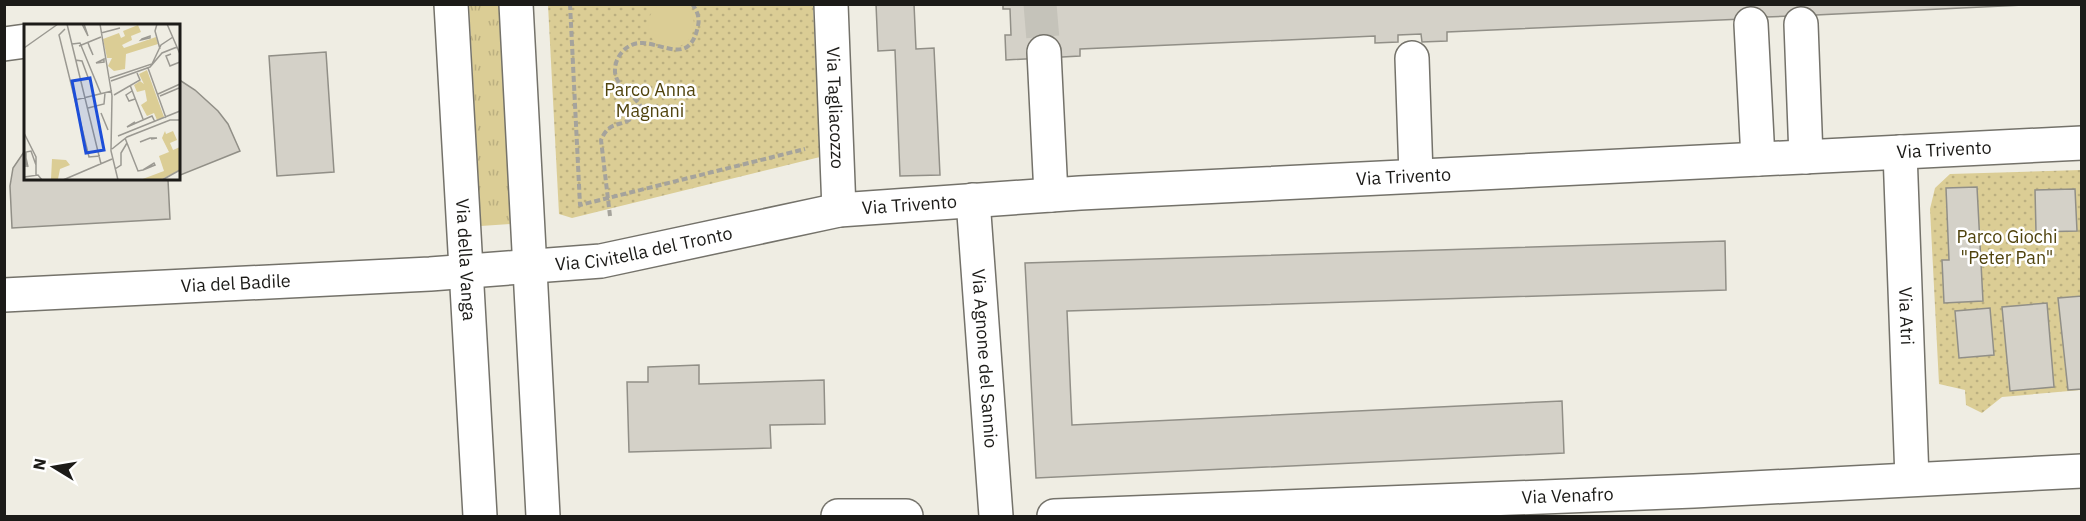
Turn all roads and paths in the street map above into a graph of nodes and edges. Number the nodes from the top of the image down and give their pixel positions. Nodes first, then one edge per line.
1 (451, 4) edge
2 (516, 4) edge
3 (570, 4) edge
4 (692, 4) edge
5 (831, 4) edge
6 (24, 41) edge
7 (4, 44) edge
8 (1044, 52) tunnel mouth
9 (1412, 58) dead end
10 (2082, 143) edge
11 (805, 150) dead end
12 (1900, 152) junction
13 (1806, 157) junction
14 (1758, 159) junction
15 (1416, 176) junction
16 (1051, 195) junction
17 (607, 198) junction
18 (973, 200) junction
19 (839, 210) junction
20 (610, 216) dead end
21 (756, 228) joint
22 (531, 267) junction
23 (466, 272) junction
24 (4, 295) edge
25 (2082, 471) edge
26 (1912, 479) junction
27 (1699, 504) edge
28 (1517, 507) edge
29 (480, 516) edge
30 (543, 516) edge
31 (838, 516) edge
32 (900, 516) edge
33 (996, 516) edge
34 (1054, 516) edge

1 - 23 street, Via della Vanga
2 - 22 street
3 - 17 path
4 - 17 path
5 - 19 street, Via Tagliacozzo
6 - 7 street
8 - 16 street
9 - 15 street
10 - 12 street, Via Trivento
11 - 17 path
12 - 13 street, Via Trivento
12 - 26 street, Via Atri
13 - 14 street, Via Trivento
13 - 14 street
14 - 15 street, Via Trivento
15 - 16 street, Via Trivento
16 - 18 street, Via Trivento
17 - 20 path
18 - 19 street, Via Trivento
18 - 33 street, Via Agnone del Sannio
19 - 21 street, Via Trivento
21 - 22 street, Via Civitella del Tronto
22 - 23 street, Via Civitella del Tronto
22 - 30 street
23 - 24 street, Via del Badile
23 - 29 street, Via della Vanga
25 - 26 street, Via Venafro
26 - 27 street, Via Venafro
27 - 28 street, Via Venafro
28 - 34 street, Via Venafro
31 - 32 street

